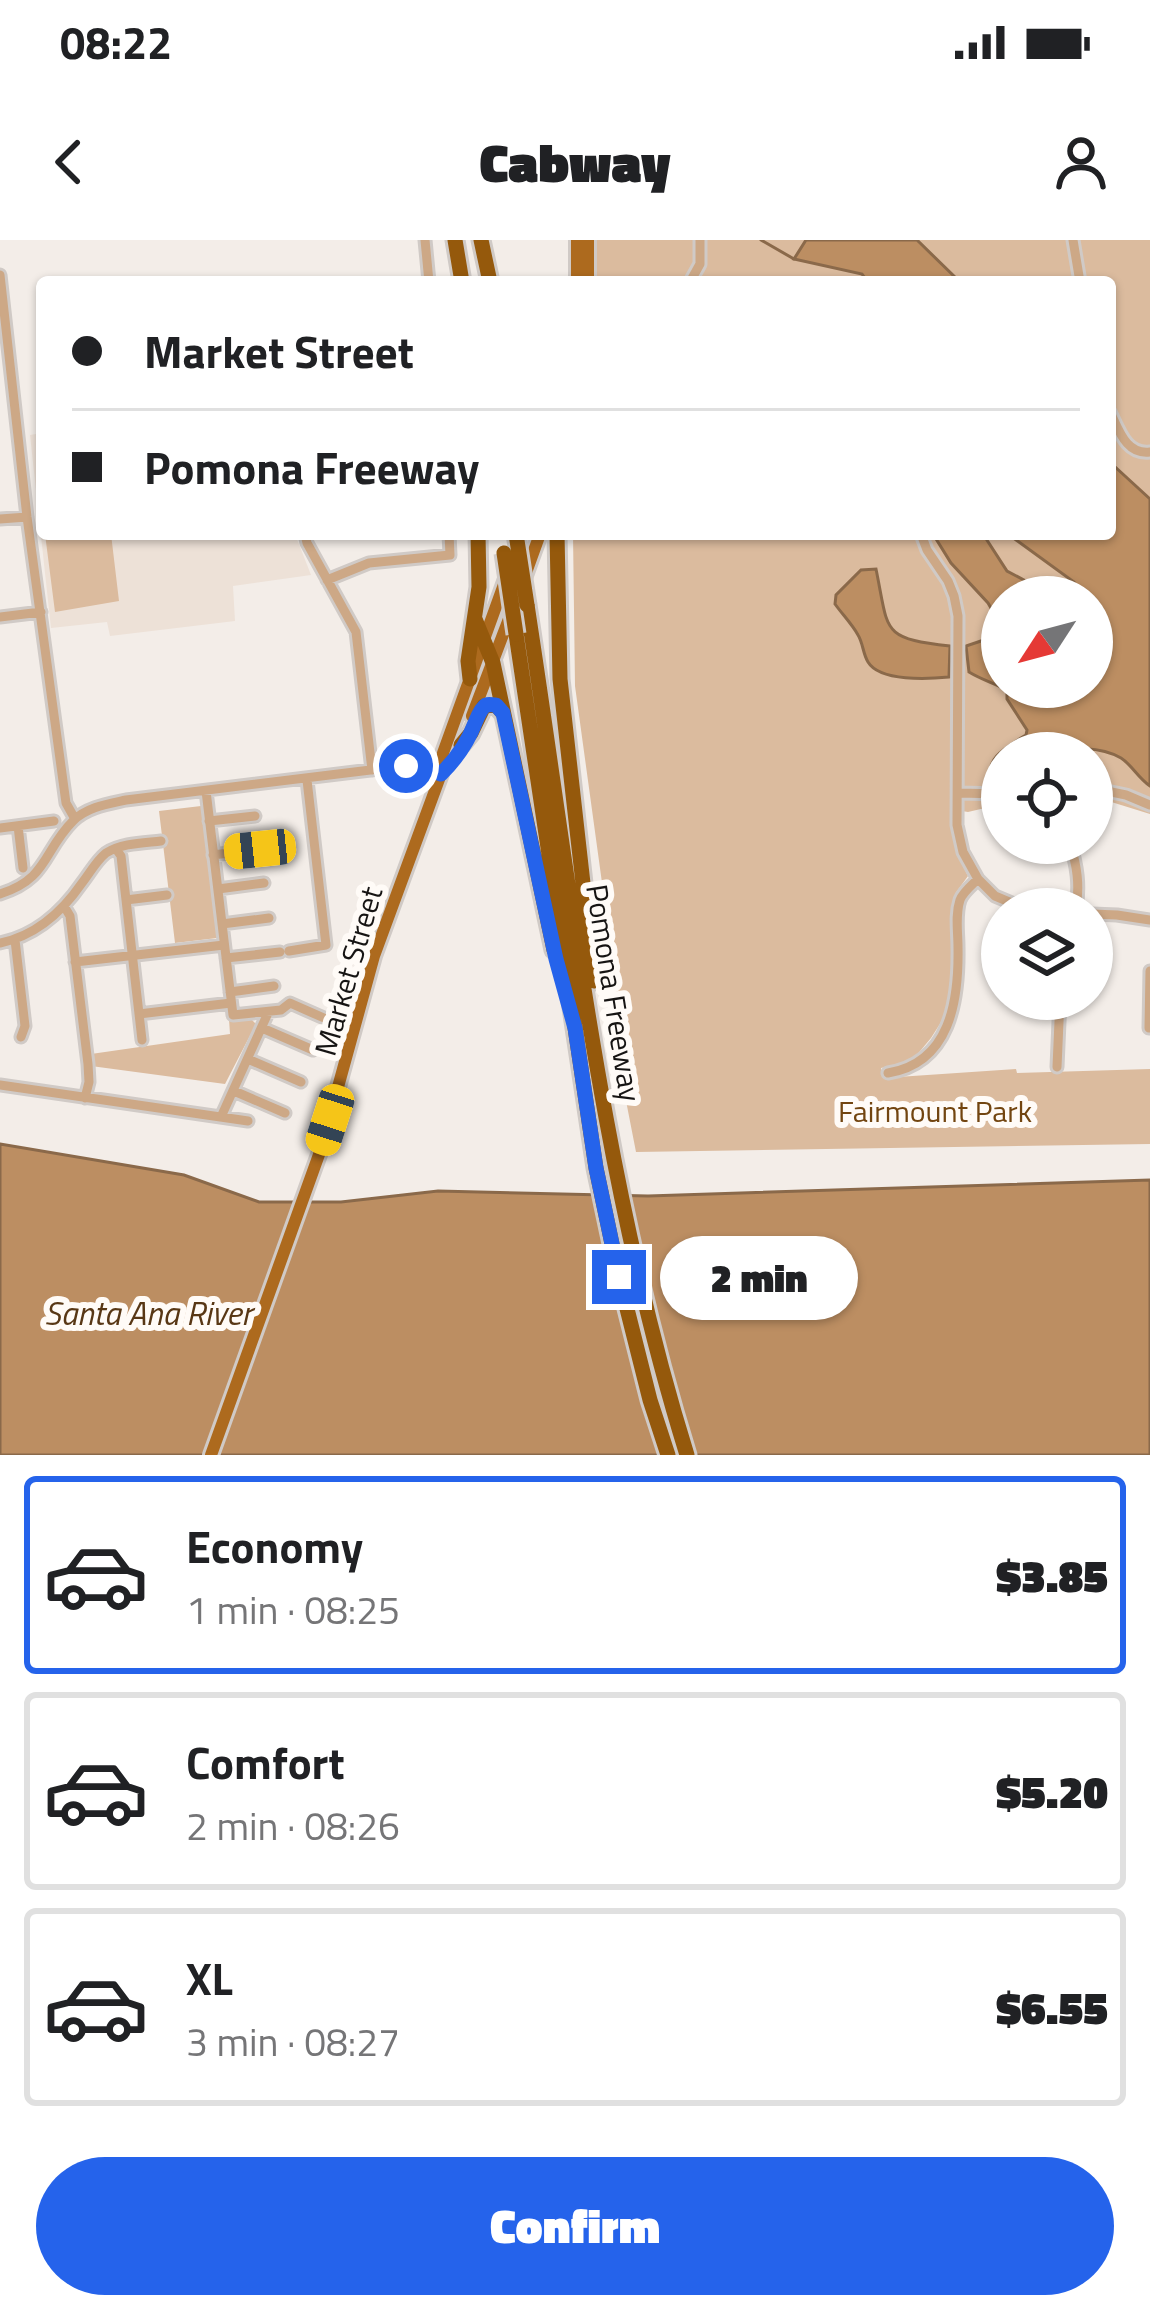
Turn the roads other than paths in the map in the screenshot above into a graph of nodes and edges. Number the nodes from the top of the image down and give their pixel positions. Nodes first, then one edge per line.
1 (425, 240) edge
2 (452, 240) edge
3 (476, 240) edge
4 (577, 240) edge
5 (588, 240) edge
6 (700, 240) edge
7 (1073, 240) edge
8 (0, 275) edge
9 (428, 276) edge
10 (457, 276) edge
11 (478, 276) edge
12 (488, 276) edge
13 (577, 276) edge
14 (588, 276) edge
15 (693, 276) edge
16 (1079, 276) edge
17 (14, 399) junction
18 (0, 400) edge
19 (1116, 423) edge
20 (1150, 452) edge
21 (27, 517) junction
22 (0, 519) edge
23 (308, 540) edge
24 (449, 540) edge
25 (478, 540) edge
26 (502, 540) edge
27 (517, 540) edge
28 (520, 540) edge
29 (538, 540) edge
30 (557, 540) edge
31 (923, 540) edge
32 (327, 580) junction
33 (41, 612) junction
34 (0, 617) edge
35 (475, 619) junction
36 (484, 641) junction
37 (493, 663) junction
38 (470, 679) junction
39 (503, 713) junction
40 (460, 745) junction
41 (372, 770) junction
42 (441, 774) junction
43 (307, 780) junction
44 (206, 791) junction
45 (1113, 792) edge
46 (958, 793) junction
47 (981, 794) edge
48 (1150, 805) edge
49 (255, 816) dead end
50 (75, 819) junction
51 (209, 820) junction
52 (54, 821) dead end
53 (18, 826) junction
54 (0, 827) edge
55 (161, 841) dead end
56 (116, 849) junction
57 (260, 849) dead end
58 (213, 854) junction
59 (23, 868) dead end
60 (978, 879) junction
61 (264, 883) dead end
62 (987, 888) edge
63 (218, 889) junction
64 (0, 894) edge
65 (167, 895) dead end
66 (126, 900) junction
67 (64, 906) junction
68 (1113, 914) edge
69 (269, 918) dead end
70 (1150, 920) edge
71 (222, 924) junction
72 (15, 940) junction
73 (0, 943) edge
74 (224, 945) junction
75 (132, 955) junction
76 (226, 958) junction
77 (75, 962) junction
78 (1150, 971) edge
79 (274, 986) dead end
80 (231, 997) junction
81 (268, 1012) junction
82 (139, 1014) junction
83 (324, 1018) dead end
84 (1059, 1020) edge
85 (262, 1028) junction
86 (1149, 1028) edge
87 (584, 1030) junction
88 (21, 1037) dead end
89 (142, 1040) dead end
90 (313, 1050) dead end
91 (248, 1059) junction
92 (1057, 1067) dead end
93 (888, 1073) dead end
94 (301, 1082) dead end
95 (0, 1085) edge
96 (234, 1091) junction
97 (85, 1097) junction
98 (285, 1113) dead end
99 (221, 1117) junction
100 (248, 1121) dead end
101 (605, 1168) junction
102 (211, 1455) edge
103 (668, 1455) edge
104 (687, 1455) edge

1 - 9 street
2 - 10 highway
3 - 11 highway
3 - 12 highway
4 - 13 main road
5 - 14 main road
6 - 15 street
7 - 16 street
8 - 17 street
17 - 18 street
17 - 21 street
19 - 20 street
21 - 22 street
21 - 33 street
23 - 32 street
24 - 32 street
25 - 35 highway
26 - 87 highway, Pomona Freeway, bridge
27 - 36 main road, Market Street
28 - 87 highway, Pomona Freeway, bridge
29 - 37 main road, Market Street
30 - 87 highway
31 - 46 street
32 - 41 street
33 - 34 street
33 - 50 street
35 - 36 highway
35 - 38 highway
36 - 37 highway
36 - 38 main road, Market Street
37 - 39 highway
37 - 40 main road, Market Street
38 - 42 main road, Market Street
39 - 40 highway
39 - 87 highway
40 - 42 main road, Market Street
41 - 42 street
41 - 43 street
42 - 102 main road, Market Street
43 - 44 street
43 - 76 street
44 - 50 street
44 - 51 street
45 - 48 street
46 - 47 street
46 - 60 street
49 - 51 street
50 - 64 street
51 - 58 street
52 - 53 street
53 - 54 street
53 - 59 street
55 - 56 street
56 - 66 street
56 - 67 street
57 - 58 street
58 - 63 street
60 - 62 street
60 - 93 street
61 - 63 street
63 - 71 street
65 - 66 street
66 - 75 street
67 - 72 street
67 - 77 street
68 - 70 street
69 - 71 street
71 - 74 street
72 - 73 street
72 - 88 street
74 - 75 street
74 - 76 street
75 - 77 street
75 - 82 street
76 - 80 street
77 - 97 street
78 - 86 street
79 - 80 street
80 - 81 street
80 - 82 street
81 - 83 street
81 - 85 street
82 - 89 street
84 - 92 street
85 - 90 street
85 - 91 street
87 - 101 highway, Pomona Freeway
91 - 94 street
91 - 96 street
95 - 97 street
96 - 98 street
96 - 99 street
97 - 99 street
99 - 100 street
101 - 103 highway, Pomona Freeway
101 - 104 highway, Pomona Freeway

